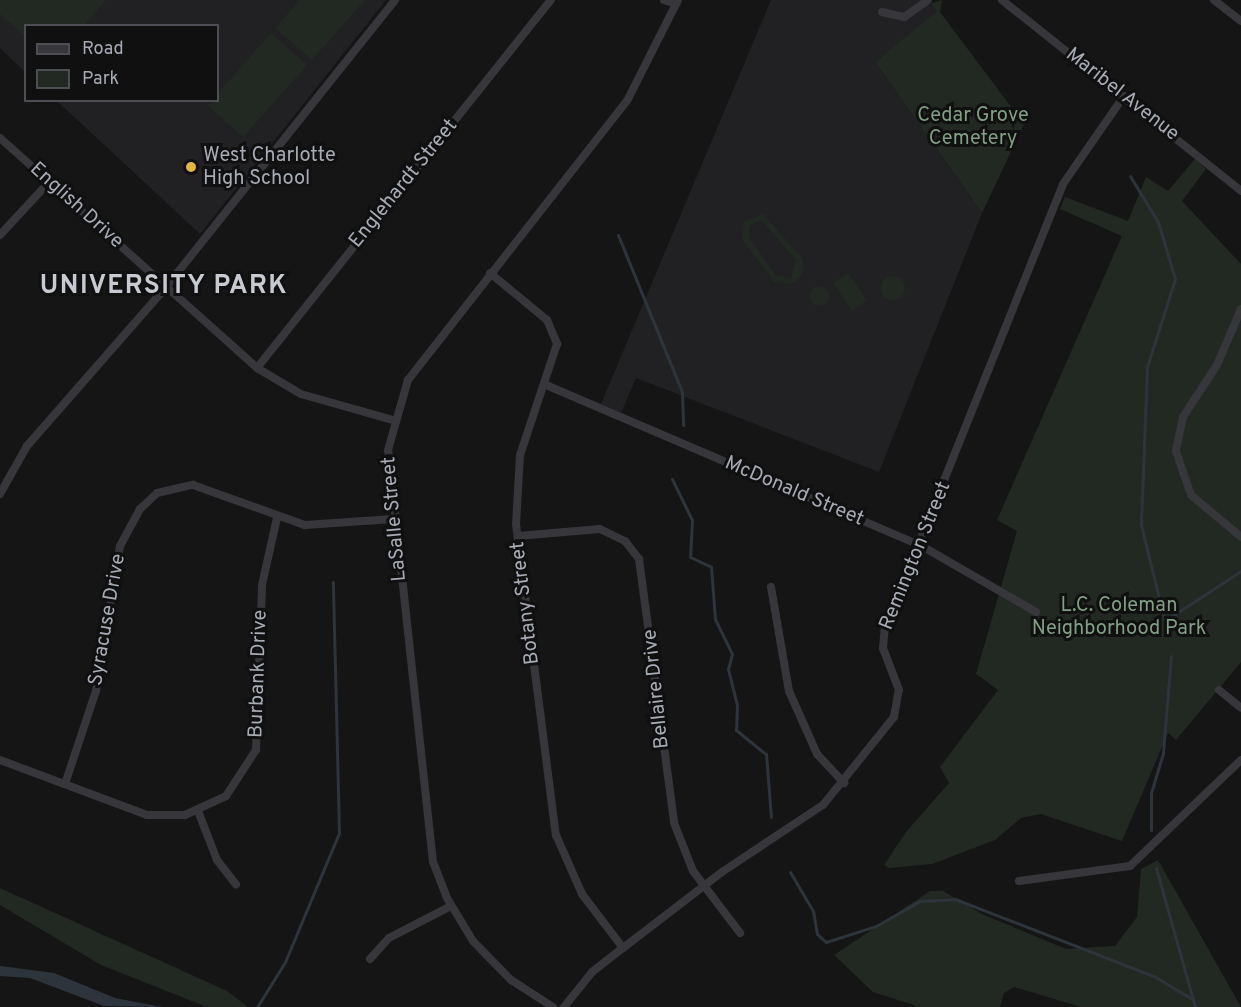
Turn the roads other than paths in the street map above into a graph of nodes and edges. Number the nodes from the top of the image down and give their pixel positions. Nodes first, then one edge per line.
1 (395, 0) edge
2 (551, 0) edge
3 (664, 0) edge
4 (928, 0) edge
5 (1002, 0) edge
6 (1214, 0) edge
7 (677, 2) edge
8 (882, 12) dead end
9 (1241, 21) edge
10 (1124, 96) junction
11 (0, 138) edge
12 (49, 182) junction
13 (1241, 191) edge
14 (0, 235) edge
15 (490, 273) junction
16 (166, 287) junction
17 (1241, 309) edge
18 (257, 368) junction
19 (546, 385) junction
20 (393, 420) junction
21 (0, 494) edge
22 (278, 518) junction
23 (393, 519) junction
24 (518, 536) junction
25 (1241, 537) edge
26 (920, 545) junction
27 (771, 587) dead end
28 (1036, 612) dead end
29 (1219, 690) dead end
30 (1241, 708) edge
31 (0, 760) edge
32 (1241, 760) edge
33 (844, 783) junction
34 (65, 784) junction
35 (198, 812) junction
36 (1019, 881) dead end
37 (236, 884) dead end
38 (704, 886) junction
39 (451, 906) junction
40 (740, 933) dead end
41 (623, 948) junction
42 (370, 959) dead end
43 (553, 1007) edge
44 (564, 1007) edge

1 - 16 street
2 - 18 street, Englehardt Street
3 - 7 street
4 - 8 street
5 - 10 street, Maribel Avenue
6 - 9 street
7 - 15 street, LaSalle Street
10 - 13 street, Maribel Avenue
10 - 26 street, Remington Street
11 - 12 street, English Drive
12 - 14 street
12 - 16 street, English Drive
15 - 19 street, Botany Street
15 - 20 street, LaSalle Street
16 - 18 street, English Drive
16 - 21 street
17 - 25 street
18 - 20 street, English Drive
19 - 24 street, Botany Street
19 - 26 street, McDonald Street
20 - 23 street, LaSalle Street
22 - 23 street, Syracuse Drive
22 - 34 street, Syracuse Drive
22 - 35 street, Burbank Drive
23 - 39 street, LaSalle Street
24 - 38 street, Bellaire Drive
24 - 41 street, Botany Street
26 - 28 street, McDonald Street
26 - 33 street, Remington Street
27 - 33 street
29 - 30 street
31 - 34 street, Burbank Drive
32 - 36 street
33 - 38 street, Remington Street
34 - 35 street, Burbank Drive
35 - 37 street
38 - 40 street, Bellaire Drive
38 - 41 street, Remington Street
39 - 42 street
39 - 43 street, LaSalle Street
41 - 44 street, Remington Street

